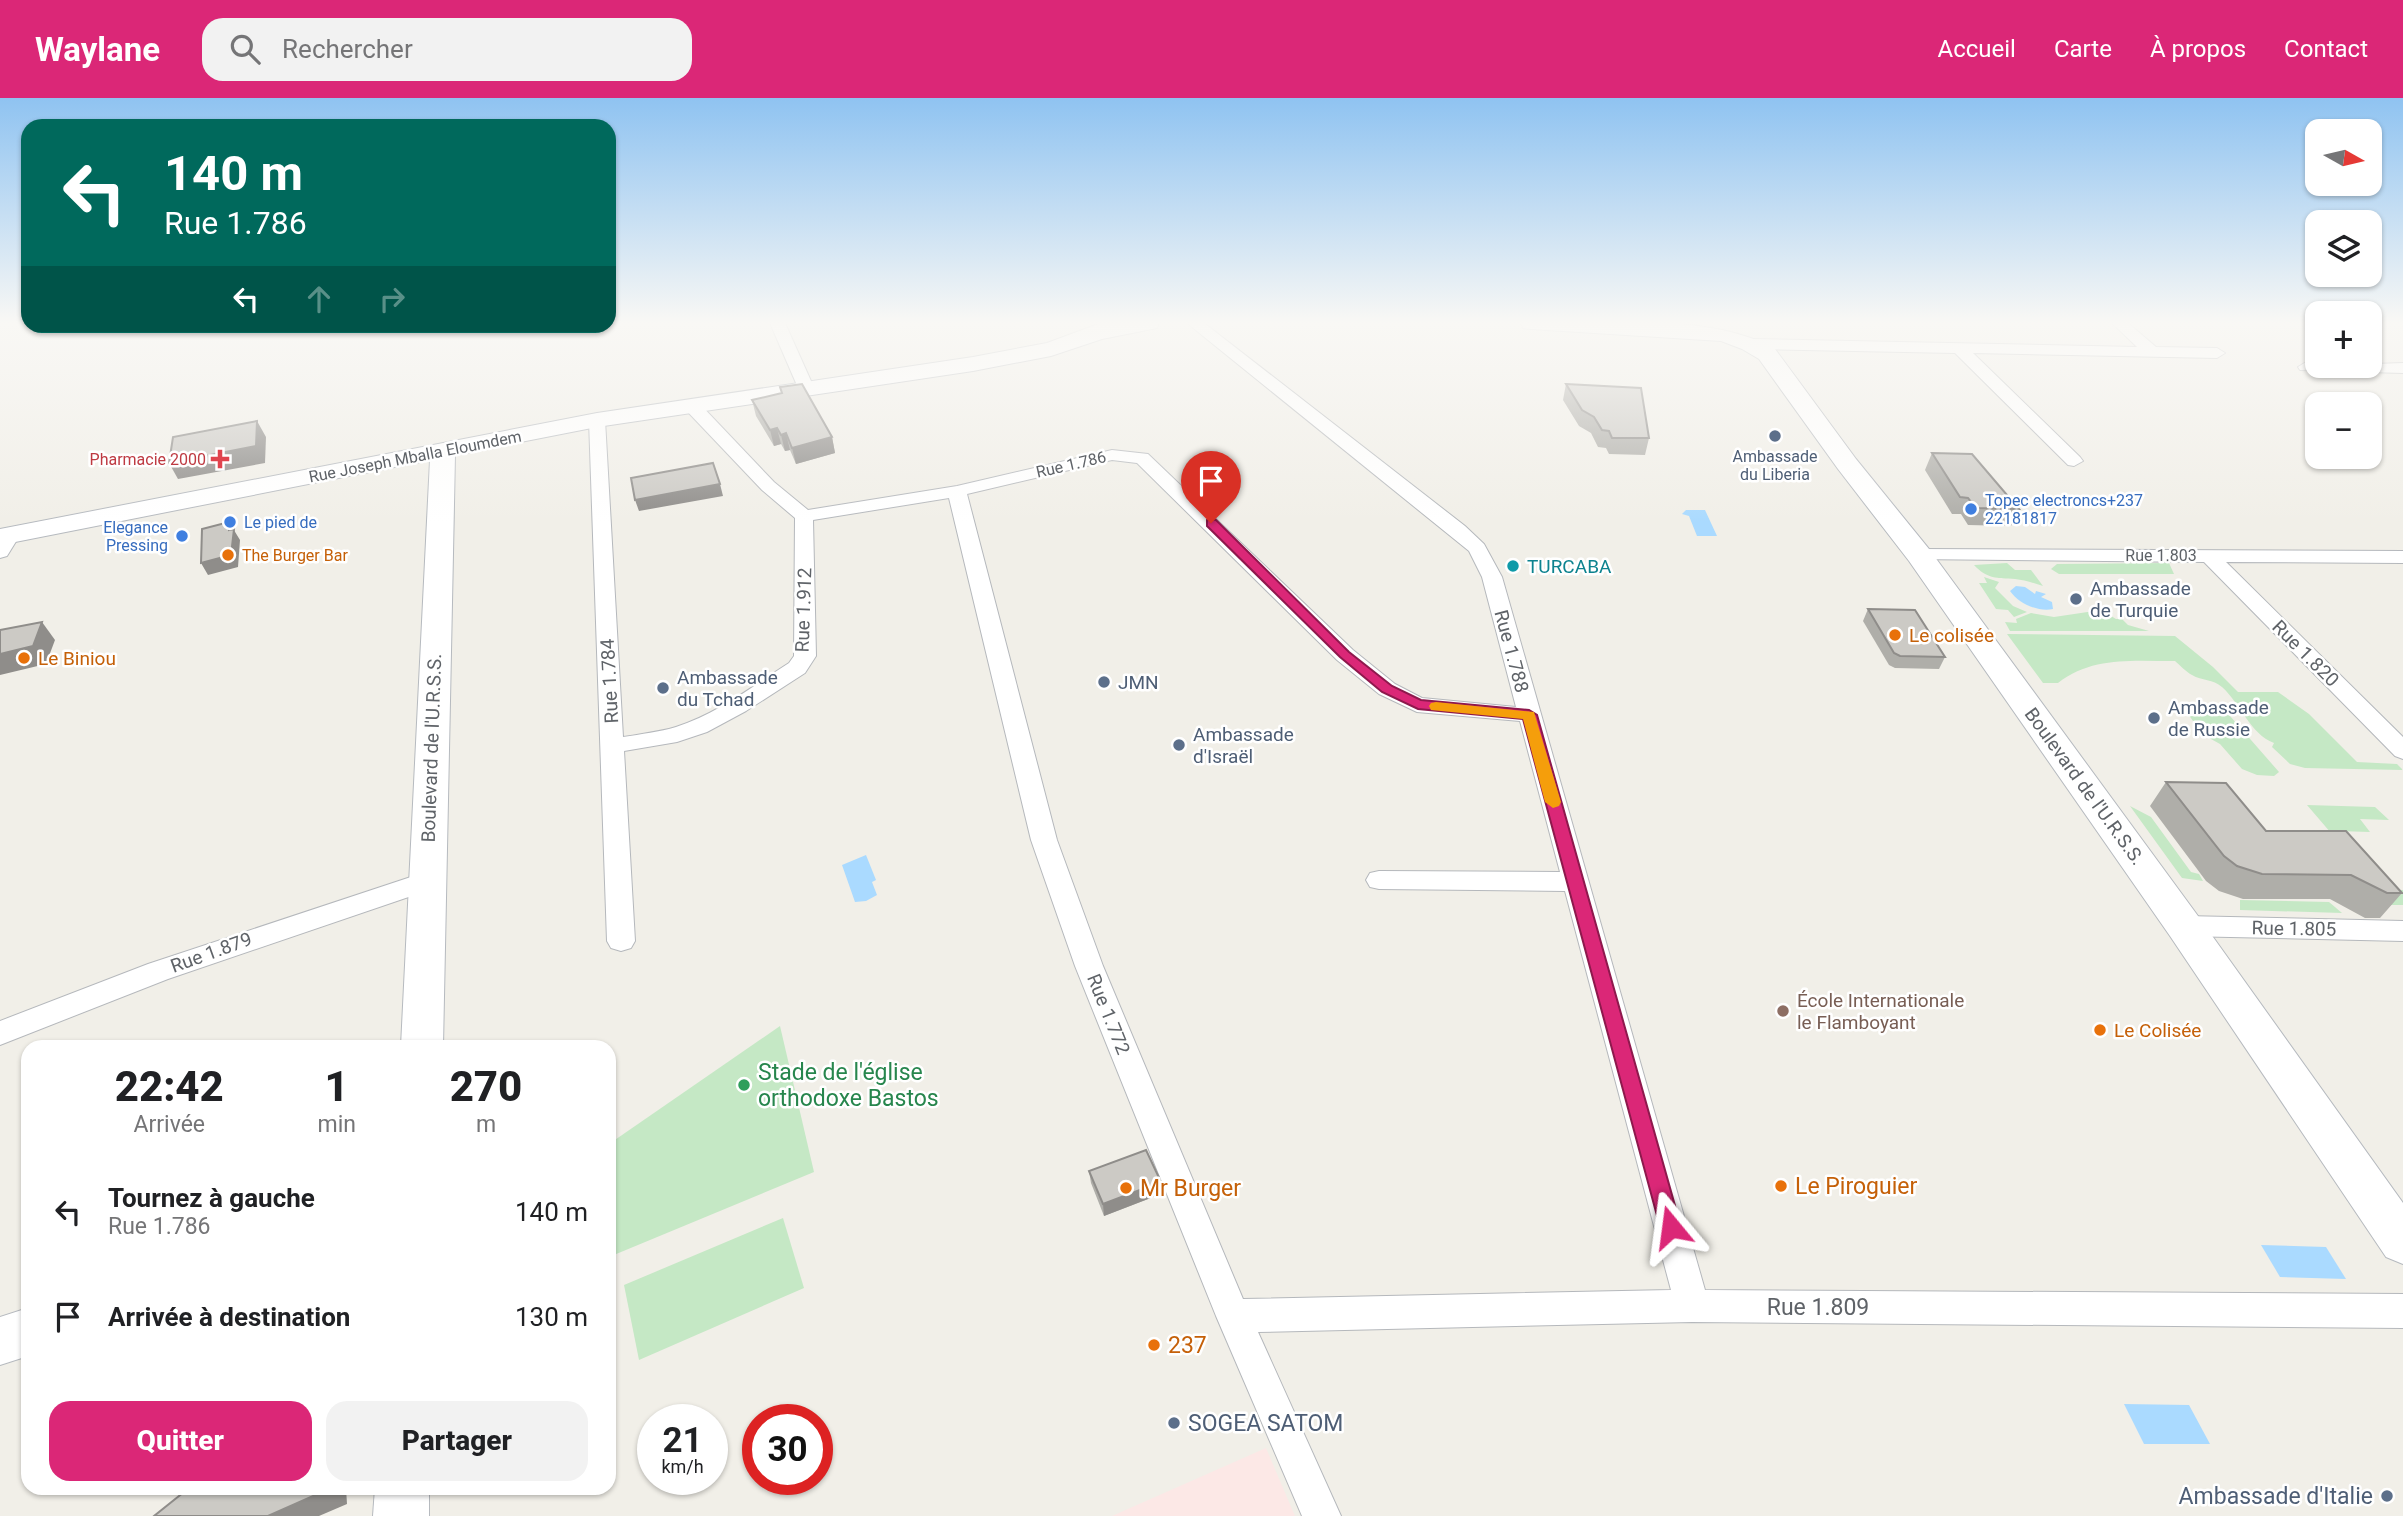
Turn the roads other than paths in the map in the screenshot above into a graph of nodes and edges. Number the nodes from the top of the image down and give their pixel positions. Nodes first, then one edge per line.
1 (812, 389) edge
2 (1279, 389) edge
3 (1794, 389) edge
4 (2001, 389) edge
5 (807, 390) joint
6 (691, 405) junction
7 (597, 420) junction
8 (443, 450) junction
9 (2074, 461) dead end
10 (957, 491) junction
11 (804, 516) junction
12 (3, 542) edge
13 (1919, 555) junction
14 (2208, 555) junction
15 (2403, 557) edge
16 (1529, 715) junction
17 (612, 746) junction
18 (2403, 751) edge
19 (1379, 880) dead end
20 (426, 881) junction
21 (1575, 882) junction
22 (2184, 926) junction
23 (2403, 931) edge
24 (621, 941) dead end
25 (0, 1032) edge
26 (422, 1040) edge
27 (2403, 1242) edge
28 (1692, 1306) junction
29 (2403, 1311) edge
30 (1233, 1316) junction
31 (21, 1334) edge
32 (0, 1341) edge
33 (1322, 1516) edge

1 - 5 street, Rue Joseph Mballa Eloumdem
2 - 16 street, Rue 1.788
3 - 13 street, Boulevard de l'U.R.S.S.
4 - 9 street
5 - 6 street, Rue Joseph Mballa Eloumdem
6 - 7 street, Rue Joseph Mballa Eloumdem
6 - 11 street
7 - 8 street, Rue Joseph Mballa Eloumdem
7 - 17 street, Rue 1.784
8 - 12 street, Rue Joseph Mballa Eloumdem
8 - 20 street, Boulevard de l'U.R.S.S.
10 - 11 street, Rue 1.786
10 - 16 street, Rue 1.786
10 - 30 street, Rue 1.772
11 - 17 street, Rue 1.912
13 - 14 street, Rue 1.803
13 - 22 street, Boulevard de l'U.R.S.S.
14 - 15 street, Rue 1.803
14 - 18 street, Rue 1.820
16 - 21 street, Rue 1.788
17 - 24 street, Rue 1.784
19 - 21 street
20 - 25 street, Rue 1.879
20 - 26 street, Boulevard de l'U.R.S.S.
21 - 28 street, Rue 1.788
22 - 23 street, Rue 1.805
22 - 27 street, Boulevard de l'U.R.S.S.
28 - 29 street, Rue 1.809
28 - 30 street, Rue 1.809
30 - 33 street, Rue 1.772
31 - 32 street

